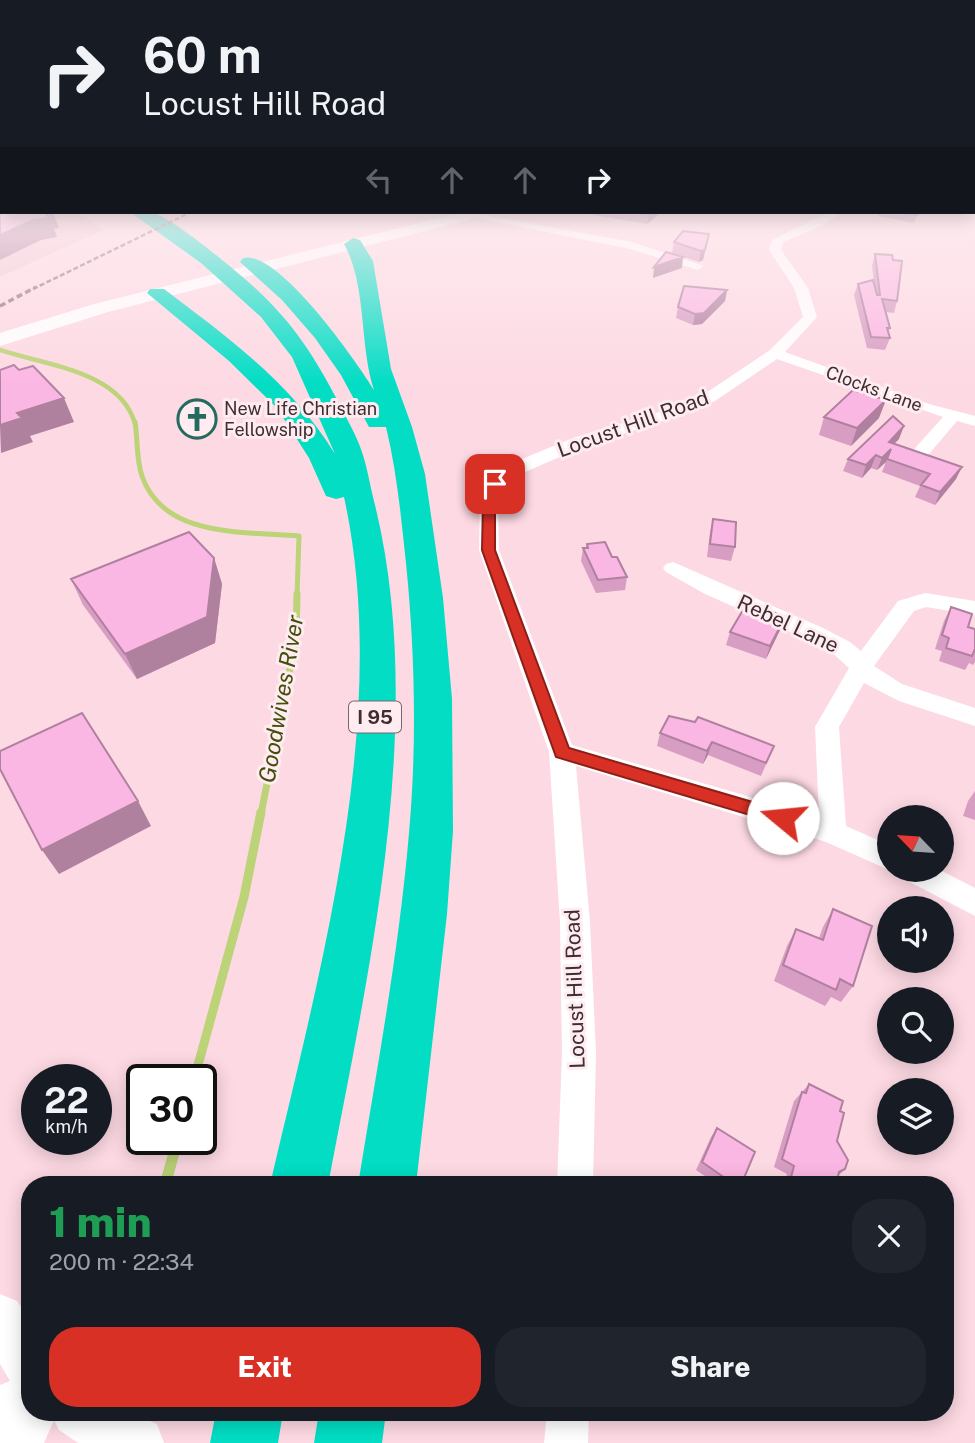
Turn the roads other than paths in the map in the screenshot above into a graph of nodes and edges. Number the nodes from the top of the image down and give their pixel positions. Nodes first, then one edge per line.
1 (205, 249) edge
2 (332, 249) edge
3 (356, 249) edge
4 (643, 249) edge
5 (775, 249) edge
6 (698, 266) dead end
7 (244, 268) junction
8 (157, 293) junction
9 (0, 340) edge
10 (775, 353) junction
11 (953, 416) junction
12 (975, 421) edge
13 (923, 450) edge
14 (673, 568) dead end
15 (426, 598) junction
16 (975, 608) edge
17 (377, 655) junction
18 (862, 666) junction
19 (975, 717) edge
20 (562, 752) junction
21 (833, 833) junction
22 (877, 853) edge
23 (938, 882) edge
24 (975, 902) edge
25 (301, 1176) edge
26 (388, 1176) edge
27 (575, 1176) edge
28 (0, 1318) edge
29 (21, 1352) edge
30 (21, 1402) edge
31 (0, 1412) edge
32 (28, 1421) edge
33 (90, 1421) edge
34 (248, 1421) edge
35 (352, 1421) edge
36 (567, 1421) edge
37 (15, 1443) edge
38 (138, 1443) edge
39 (244, 1443) edge
40 (348, 1443) edge
41 (566, 1443) edge

1 - 7 highway, I 95
2 - 8 main road
3 - 15 highway
4 - 6 street
5 - 10 street, Locust Hill Road
7 - 15 highway, I 95
7 - 17 highway, I 95
8 - 9 main road
8 - 17 highway
10 - 11 street, Clocks Lane
10 - 20 street, Locust Hill Road
11 - 12 street, Clocks Lane
11 - 13 street
14 - 18 street, Rebel Lane
15 - 26 highway, I 95
16 - 18 street
17 - 25 highway, I 95
18 - 19 street, Rebel Lane
18 - 21 street
20 - 21 street
20 - 27 street, Locust Hill Road
21 - 22 street
23 - 24 street
28 - 29 street
30 - 31 street
32 - 37 street
33 - 38 street
34 - 39 highway
35 - 40 highway
36 - 41 street

